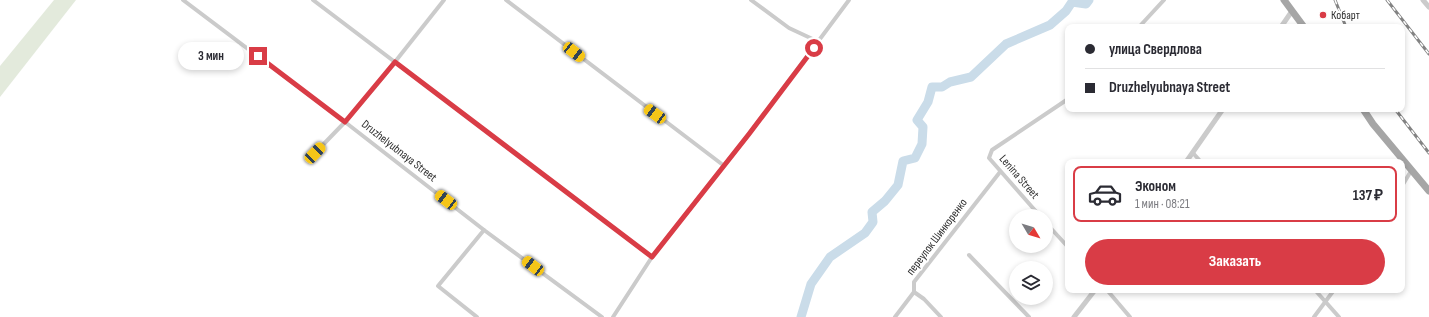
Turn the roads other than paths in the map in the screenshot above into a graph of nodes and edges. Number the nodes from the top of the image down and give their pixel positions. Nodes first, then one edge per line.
1 (183, 0) edge
2 (313, 0) edge
3 (444, 0) edge
4 (506, 0) edge
5 (751, 0) edge
6 (849, 0) edge
7 (1164, 0) edge
8 (1284, 0) edge
9 (1423, 0) edge
10 (1429, 8) edge
11 (1292, 11) junction
12 (1142, 24) edge
13 (1283, 24) edge
14 (1302, 24) edge
15 (818, 42) junction
16 (395, 62) junction
17 (1065, 100) edge
18 (1221, 112) edge
19 (1365, 112) edge
20 (345, 122) junction
21 (315, 153) dead end
22 (1193, 153) junction
23 (1188, 159) edge
24 (1198, 159) edge
25 (1402, 159) edge
26 (1405, 163) edge
27 (723, 165) junction
28 (1411, 171) junction
29 (1000, 172) junction
30 (1405, 181) edge
31 (1429, 191) edge
32 (1034, 209) edge
33 (484, 230) junction
34 (1053, 231) edge
35 (1065, 244) edge
36 (968, 255) dead end
37 (652, 257) junction
38 (914, 292) junction
39 (1093, 293) edge
40 (1110, 293) edge
41 (1318, 293) edge
42 (1332, 293) edge
43 (1326, 302) junction
44 (477, 317) edge
45 (602, 317) edge
46 (613, 317) edge
47 (895, 317) edge
48 (941, 317) edge
49 (1029, 317) edge
50 (1074, 317) edge
51 (1130, 317) edge
52 (1314, 317) edge
53 (1338, 317) edge

1 - 20 street, Druzhelyubnaya Street
2 - 16 street
3 - 16 street
4 - 27 street
5 - 15 street
6 - 15 street
7 - 12 street
8 - 11 main road
9 - 10 street
11 - 13 street
11 - 14 main road
15 - 27 street
16 - 20 street
16 - 37 street
17 - 29 street, Lenina Street
18 - 22 street
19 - 25 main road
20 - 21 street
20 - 33 street, Druzhelyubnaya Street
22 - 23 street
22 - 24 street
26 - 28 main road
27 - 37 street
28 - 30 street
28 - 31 main road
29 - 32 street, Lenina Street
29 - 38 street, переулок Шинкоренко
33 - 44 street
33 - 45 street, Druzhelyubnaya Street
34 - 35 street
36 - 49 street
37 - 46 street
38 - 47 street, переулок Шинкоренко
38 - 48 street
39 - 50 street
40 - 51 street
41 - 43 street
42 - 43 street
43 - 52 street
43 - 53 street

